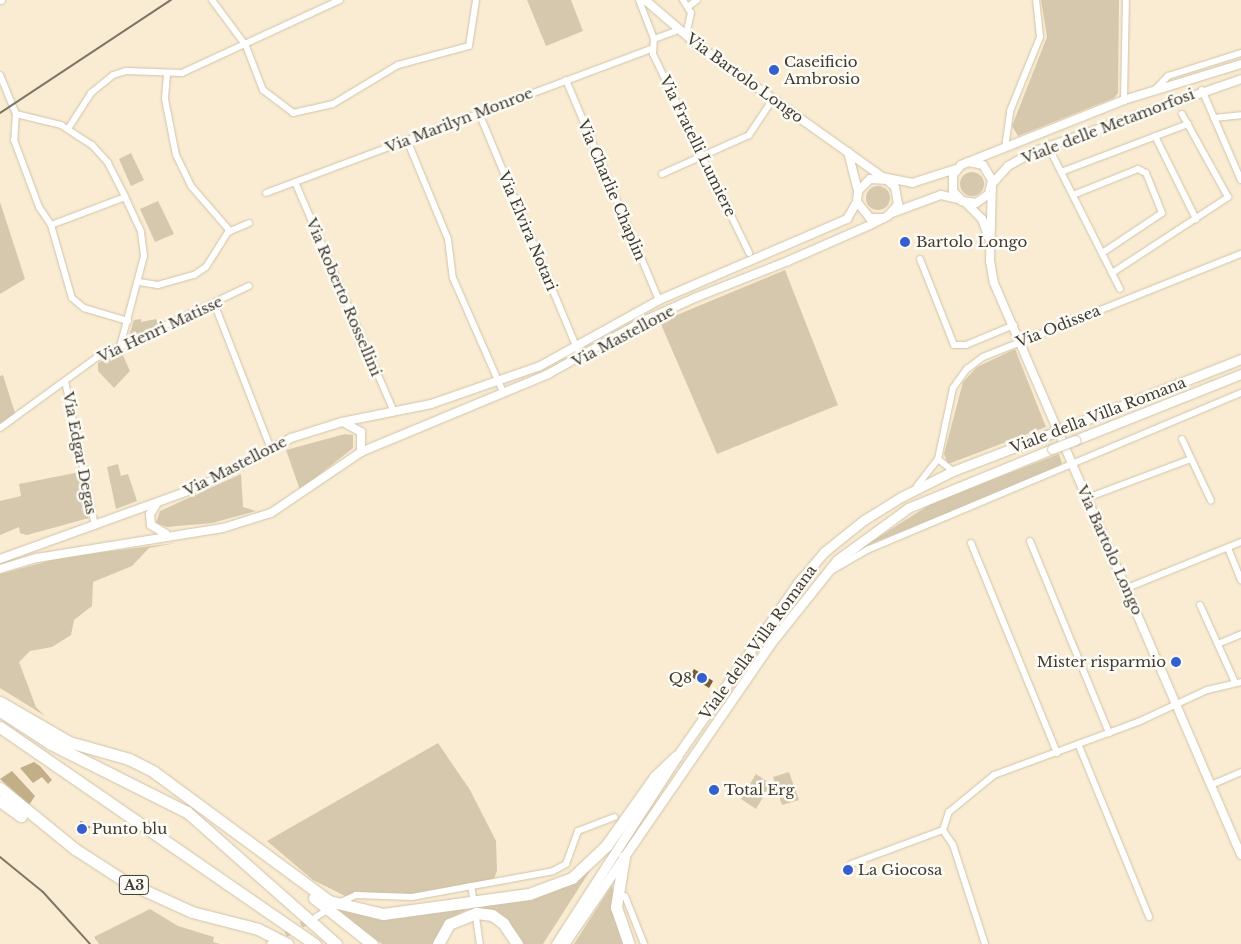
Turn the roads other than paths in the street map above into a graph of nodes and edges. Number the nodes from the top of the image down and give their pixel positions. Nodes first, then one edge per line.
1 (212, 0) edge
2 (340, 0) edge
3 (476, 0) edge
4 (639, 0) edge
5 (645, 0) edge
6 (683, 0) edge
7 (697, 0) edge
8 (1036, 0) edge
9 (1126, 0) edge
10 (689, 6) junction
11 (683, 33) junction
12 (654, 39) junction
13 (244, 42) junction
14 (652, 49) junction
15 (1241, 53) edge
16 (1241, 64) edge
17 (0, 75) edge
18 (167, 75) junction
19 (1196, 77) junction
20 (1241, 79) edge
21 (566, 80) junction
22 (1202, 89) junction
23 (1154, 91) junction
24 (774, 99) junction
25 (1124, 100) junction
26 (480, 113) junction
27 (1239, 113) edge
28 (16, 114) junction
29 (1182, 114) dead end
30 (1128, 115) junction
31 (1214, 118) junction
32 (1188, 124) junction
33 (68, 129) junction
34 (1155, 136) junction
35 (407, 140) junction
36 (1048, 146) junction
37 (1005, 148) junction
38 (848, 152) junction
39 (704, 156) junction
40 (968, 162) junction
41 (956, 169) junction
42 (1061, 172) junction
43 (662, 174) dead end
44 (887, 180) junction
45 (1241, 180) edge
46 (295, 182) junction
47 (992, 184) junction
48 (858, 191) junction
49 (266, 193) dead end
50 (1073, 195) junction
51 (125, 197) junction
52 (963, 201) junction
53 (857, 202) junction
54 (892, 213) junction
55 (884, 218) junction
56 (1196, 220) junction
57 (249, 223) dead end
58 (51, 225) junction
59 (230, 231) junction
60 (990, 242) junction
61 (1102, 252) junction
62 (749, 253) dead end
63 (1241, 254) edge
64 (920, 259) dead end
65 (1112, 273) junction
66 (138, 282) junction
67 (249, 286) dead end
68 (1120, 289) dead end
69 (658, 300) junction
70 (214, 303) junction
71 (128, 321) junction
72 (1014, 325) junction
73 (1020, 340) junction
74 (120, 347) junction
75 (577, 349) junction
76 (1241, 359) edge
77 (1241, 374) edge
78 (65, 381) junction
79 (498, 382) junction
80 (503, 392) junction
81 (1241, 393) edge
82 (394, 412) junction
83 (342, 422) junction
84 (0, 428) edge
85 (1182, 439) dead end
86 (271, 449) junction
87 (361, 452) junction
88 (938, 459) junction
89 (1191, 459) junction
90 (1073, 466) junction
91 (953, 471) junction
92 (910, 493) junction
93 (1088, 498) junction
94 (1211, 501) dead end
95 (157, 503) junction
96 (95, 526) junction
97 (170, 534) junction
98 (1030, 541) dead end
99 (1241, 542) edge
100 (971, 543) dead end
101 (35, 548) junction
102 (1228, 548) junction
103 (970, 551) dead end
104 (37, 558) junction
105 (0, 559) edge
106 (0, 569) edge
107 (817, 580) junction
108 (1241, 580) edge
109 (1127, 588) junction
110 (1200, 605) dead end
111 (1241, 634) edge
112 (1218, 644) junction
113 (1238, 682) edge
114 (0, 702) edge
115 (1176, 703) junction
116 (0, 711) edge
117 (0, 727) edge
118 (1109, 733) junction
119 (1079, 746) junction
120 (1055, 753) junction
121 (677, 756) junction
122 (1241, 772) edge
123 (1211, 785) junction
124 (0, 788) edge
125 (0, 801) edge
126 (614, 817) dead end
127 (944, 830) junction
128 (75, 849) junction
129 (1241, 855) edge
130 (624, 857) junction
131 (274, 861) junction
132 (851, 864) dead end
133 (471, 886) junction
134 (625, 896) dead end
135 (473, 897) dead end
136 (341, 902) dead end
137 (324, 912) dead end
138 (1149, 916) dead end
139 (316, 917) tunnel mouth
140 (476, 917) dead end
141 (272, 941) edge
142 (288, 944) edge
143 (315, 944) edge
144 (336, 944) edge
145 (372, 944) edge
146 (438, 944) edge
147 (480, 944) edge
148 (517, 944) edge
149 (556, 944) edge
150 (564, 944) edge
151 (628, 944) edge
152 (644, 944) edge
153 (986, 944) edge

1 - 13 street
2 - 13 street
3 - 13 street
4 - 12 street
5 - 11 street, Via Bartolo Longo
6 - 10 street
7 - 10 street
8 - 37 street
9 - 25 street
10 - 11 street
11 - 12 street
11 - 24 street, Via Bartolo Longo
12 - 14 street
13 - 18 street
14 - 21 street, Via Marilyn Monroe
14 - 39 street, Via Fratelli Lumiere
15 - 23 street, Viale delle Metamorfosi
16 - 19 street, Viale delle Metamorfosi
17 - 28 street
18 - 33 street
18 - 59 street
19 - 22 street, Viale delle Metamorfosi
19 - 23 street, Viale delle Metamorfosi
20 - 22 street, Viale delle Metamorfosi
21 - 26 street, Via Marilyn Monroe
21 - 69 street, Via Charlie Chaplin
22 - 30 street, Viale delle Metamorfosi
22 - 31 street
23 - 25 street, Viale delle Metamorfosi
24 - 38 street, Via Bartolo Longo
24 - 39 street
25 - 30 street
25 - 37 street, Viale delle Metamorfosi
26 - 35 street, Via Marilyn Monroe
26 - 75 street, Via Elvira Notari
27 - 31 street
28 - 33 street
28 - 58 street
29 - 32 street
30 - 36 street, Viale delle Metamorfosi
31 - 45 street
32 - 34 street
32 - 56 street
33 - 51 street
34 - 42 street
34 - 56 street
35 - 46 street, Via Marilyn Monroe
35 - 79 street
36 - 42 street
36 - 47 street, Viale delle Metamorfosi
37 - 40 street, Viale delle Metamorfosi
38 - 44 street, Via Bartolo Longo
38 - 48 street
39 - 43 street
39 - 62 street, Via Fratelli Lumiere
40 - 41 street
40 - 47 street
41 - 44 street, Via Bartolo Longo
41 - 52 street
42 - 50 street
44 - 48 street
44 - 54 street
46 - 49 street, Via Marilyn Monroe
46 - 82 street, Via Roberto Rossellini
47 - 52 street
47 - 60 street, Via Bartolo Longo
48 - 53 street
50 - 61 street
50 - 61 street
51 - 58 street
51 - 66 street
52 - 54 street
52 - 60 street, Via Bartolo Longo
53 - 55 street
53 - 69 street, Via Mastellone
54 - 55 street
55 - 80 street, Via Mastellone
56 - 65 street
57 - 59 street
58 - 71 street
59 - 66 street
60 - 72 street, Via Bartolo Longo
61 - 65 street
63 - 73 street, Via Odissea
64 - 72 street
65 - 68 street
66 - 71 street
67 - 70 street, Via Henri Matisse
69 - 75 street, Via Mastellone
70 - 74 street, Via Henri Matisse
70 - 86 street
71 - 74 street
72 - 73 street, Via Bartolo Longo
73 - 88 street, Via Odissea
73 - 90 street, Via Bartolo Longo
74 - 78 street, Via Henri Matisse
75 - 79 street, Via Mastellone
76 - 91 main road, Viale della Villa Romana, bridge
77 - 107 main road, Viale della Villa Romana, bridge
78 - 84 street, Via Henri Matisse
78 - 96 street, Via Edgar Degas
79 - 80 street
79 - 82 street, Via Mastellone
80 - 87 street, Via Mastellone
81 - 90 street, Viale della Villa Romana
82 - 83 street, Via Mastellone
83 - 86 street, Via Mastellone
83 - 87 street
85 - 89 street
86 - 95 street, Via Mastellone
87 - 97 street, Via Mastellone
88 - 91 street
88 - 92 street, Via Odissea
89 - 93 street
89 - 94 street
90 - 93 street, Via Bartolo Longo
90 - 107 street, Viale della Villa Romana
91 - 92 main road, Viale della Villa Romana
92 - 121 main road, Viale della Villa Romana
93 - 109 street, Via Bartolo Longo
95 - 96 street, Via Mastellone
95 - 97 street
96 - 101 street, Via Mastellone
97 - 104 street, Via Mastellone
98 - 118 street
99 - 102 street
100 - 120 street
101 - 104 street
101 - 105 street, Via Mastellone
102 - 108 street
102 - 109 street
103 - 120 street
104 - 106 street, Via Mastellone
107 - 130 main road, Viale della Villa Romana
109 - 115 street, Via Bartolo Longo
110 - 112 street
111 - 112 street
112 - 113 street
113 - 115 street
114 - 131 highway
115 - 118 street
115 - 123 street, Via Bartolo Longo
116 - 144 highway
117 - 143 highway
118 - 119 street
119 - 120 street
119 - 138 street
120 - 127 street
121 - 131 highway
121 - 149 main road, Viale della Villa Romana
122 - 123 street
123 - 129 street, Via Bartolo Longo
124 - 128 highway, A3
125 - 128 highway
126 - 133 street
127 - 132 street
127 - 153 street
128 - 141 highway, A3
130 - 150 main road, Viale della Villa Romana
130 - 151 highway
131 - 145 highway
133 - 135 street
133 - 136 street
134 - 152 street
137 - 139 street
140 - 147 street
141 - 142 highway, A3
146 - 148 highway

